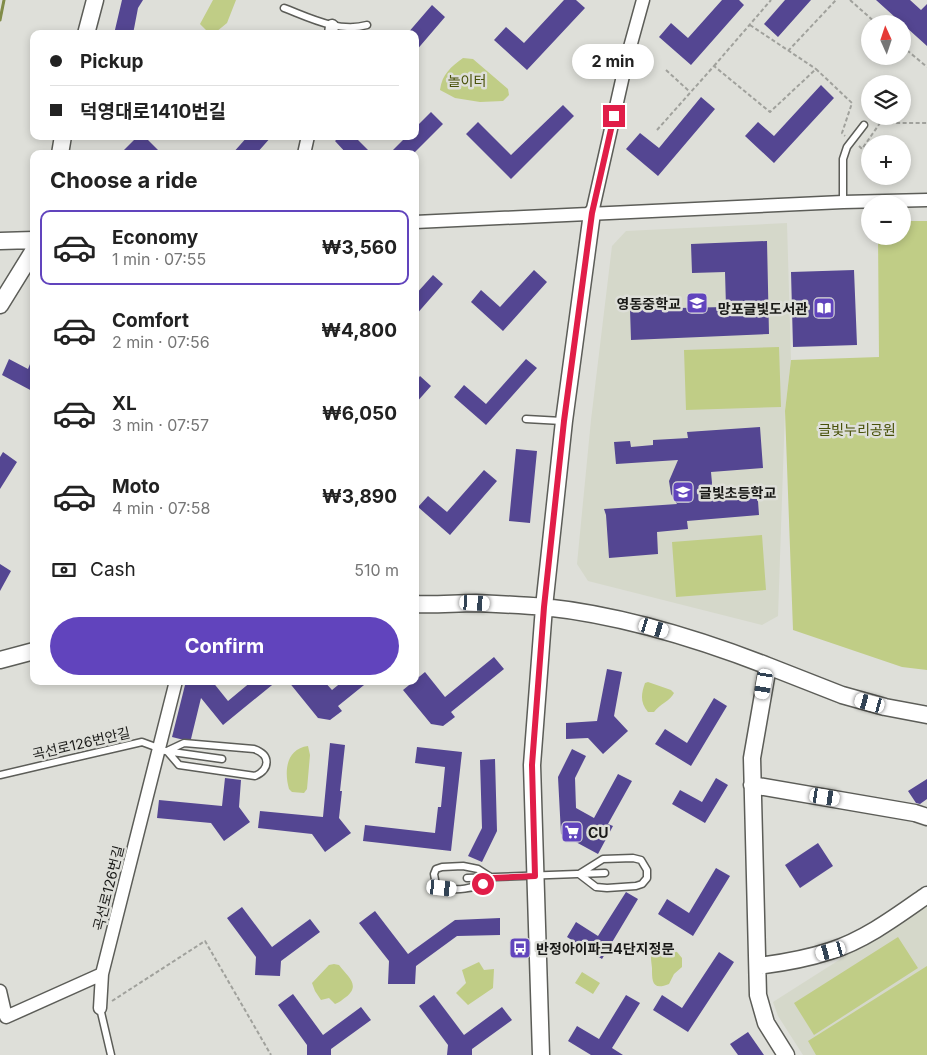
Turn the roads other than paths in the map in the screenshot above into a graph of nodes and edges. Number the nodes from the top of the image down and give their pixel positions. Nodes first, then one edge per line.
1 (94, 0) edge
2 (643, 0) edge
3 (284, 8) dead end
4 (368, 25) dead end
5 (87, 30) edge
6 (331, 30) edge
7 (864, 125) dead end
8 (927, 200) edge
9 (843, 202) junction
10 (592, 213) junction
11 (419, 222) edge
12 (30, 240) edge
13 (0, 241) edge
14 (30, 256) edge
15 (0, 305) edge
16 (526, 419) dead end
17 (564, 421) junction
18 (419, 604) edge
19 (544, 607) junction
20 (30, 652) edge
21 (0, 660) edge
22 (768, 666) junction
23 (175, 685) edge
24 (927, 715) edge
25 (161, 750) junction
26 (222, 759) dead end
27 (0, 775) edge
28 (752, 785) junction
29 (927, 816) edge
30 (605, 873) dead end
31 (579, 874) junction
32 (535, 876) junction
33 (467, 878) dead end
34 (492, 878) junction
35 (926, 899) edge
36 (758, 966) junction
37 (102, 974) junction
38 (0, 991) edge
39 (100, 1008) joint
40 (111, 1055) edge
41 (541, 1055) edge
42 (786, 1055) edge

1 - 5 street
2 - 10 street
3 - 6 lane
4 - 6 lane
7 - 9 lane
8 - 9 street
9 - 10 street
10 - 11 street
10 - 17 street
12 - 13 street
14 - 15 street
16 - 17 lane
17 - 19 street
18 - 19 street
19 - 22 street
19 - 32 street
20 - 21 street
22 - 24 street
22 - 28 street
23 - 25 street, 곡선로126번길
25 - 25 lane
25 - 26 lane, 곡선로126번안길
25 - 27 lane, 곡선로126번안길
25 - 37 street, 곡선로126번길
28 - 29 street
28 - 36 street
30 - 31 lane
31 - 31 lane
31 - 32 lane
32 - 34 lane
32 - 41 street
33 - 34 lane
34 - 34 lane
35 - 36 street
36 - 42 street
37 - 38 street
37 - 39 street, 곡선로126번길
39 - 40 lane

